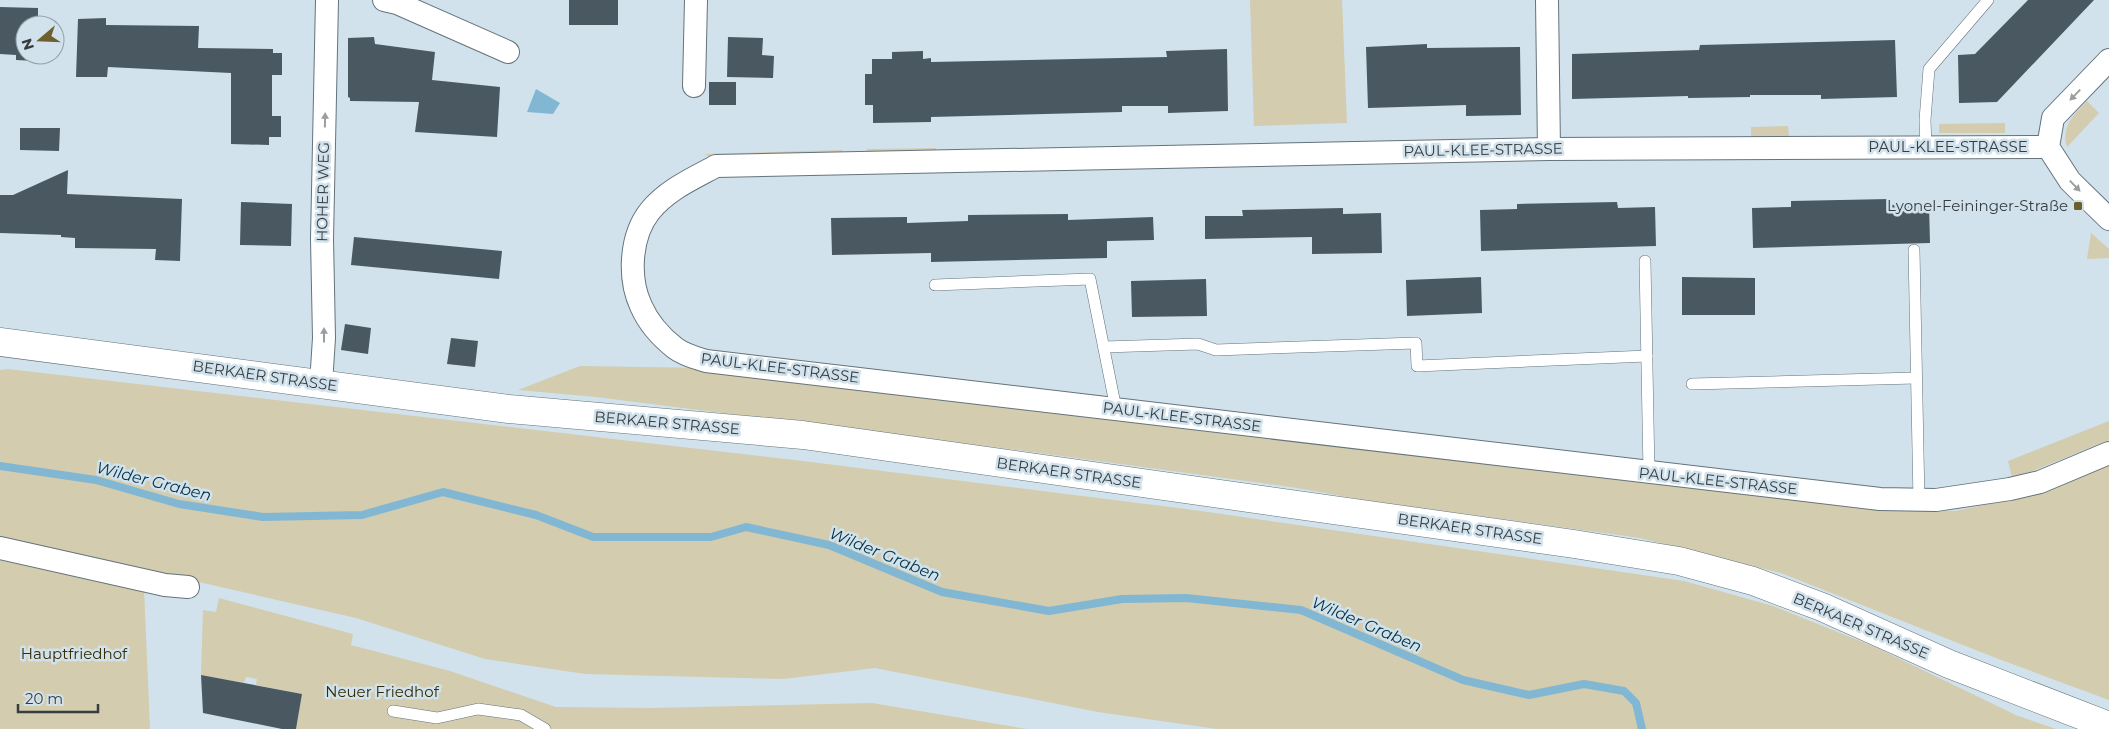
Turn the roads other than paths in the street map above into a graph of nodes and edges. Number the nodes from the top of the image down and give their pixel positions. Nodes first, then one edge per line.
1 (326, 0) edge
2 (384, 0) edge
3 (696, 0) edge
4 (1547, 0) edge
5 (1988, 0) edge
6 (508, 52) dead end
7 (2109, 60) edge
8 (694, 86) dead end
9 (1926, 147) junction
10 (2048, 147) junction
11 (1549, 149) junction
12 (2109, 219) edge
13 (1914, 250) dead end
14 (1645, 261) dead end
15 (935, 285) dead end
16 (0, 342) edge
17 (1104, 347) junction
18 (1647, 356) junction
19 (1915, 378) junction
20 (321, 384) junction
21 (1692, 384) dead end
22 (1116, 409) junction
23 (2109, 452) edge
24 (1649, 473) junction
25 (1918, 501) junction
26 (0, 548) edge
27 (188, 587) dead end
28 (393, 710) dead end
29 (2109, 726) edge
30 (545, 729) edge

20 -> 1 street, HOHER WEG
2 - 6 street
3 - 8 street
4 - 11 street
5 - 9 lane
7 -> 10 street
9 - 10 street, PAUL-KLEE-STRASSE
9 - 11 street, PAUL-KLEE-STRASSE
10 -> 12 street
11 - 22 street, PAUL-KLEE-STRASSE
13 - 19 lane
14 - 18 lane
15 - 17 lane
16 - 20 main road, BERKAER STRASSE
17 - 18 lane
17 - 22 lane
18 - 24 lane
19 - 21 lane
19 - 25 lane
20 - 29 main road, BERKAER STRASSE
22 - 24 street, PAUL-KLEE-STRASSE
23 - 25 street, PAUL-KLEE-STRASSE
24 - 25 street, PAUL-KLEE-STRASSE
26 - 27 street
28 - 30 lane

